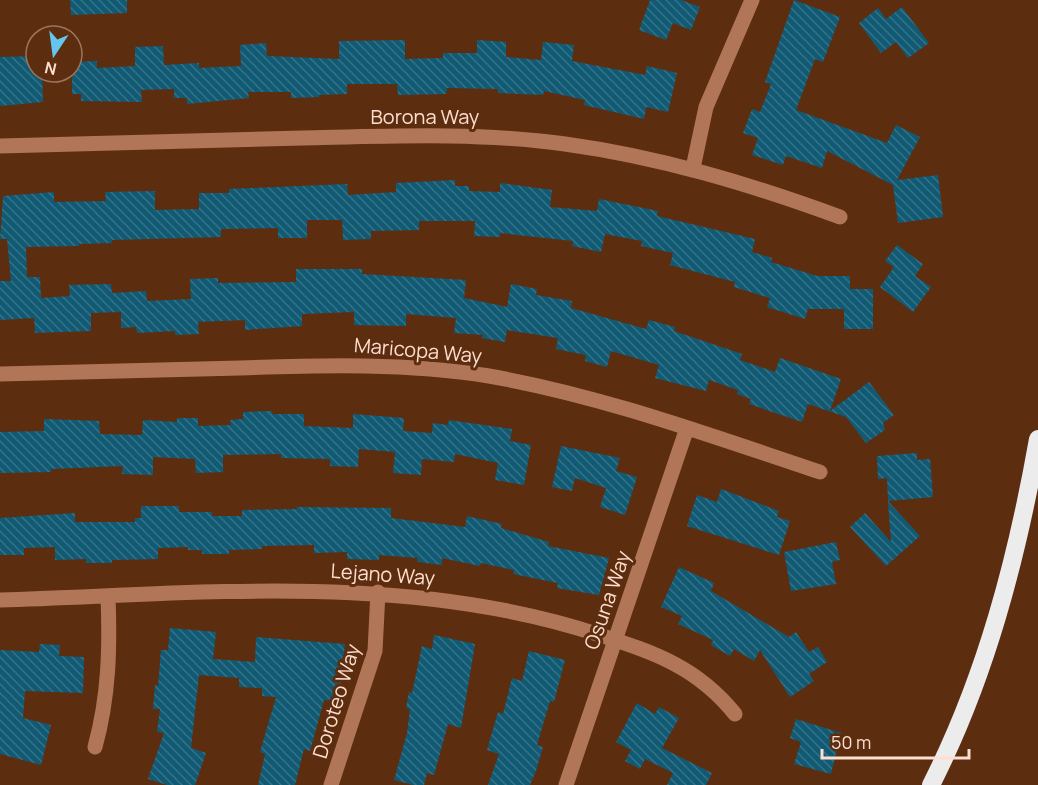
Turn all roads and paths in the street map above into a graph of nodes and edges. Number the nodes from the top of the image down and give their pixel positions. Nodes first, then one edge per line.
1 (752, 0) edge
2 (0, 146) edge
3 (693, 168) junction
4 (840, 217) dead end
5 (0, 374) edge
6 (687, 428) junction
7 (1038, 439) edge
8 (820, 472) dead end
9 (378, 592) junction
10 (108, 596) junction
11 (0, 600) edge
12 (615, 640) junction
13 (735, 714) dead end
14 (94, 747) dead end
15 (331, 785) edge
16 (566, 785) edge
17 (931, 785) edge

1 - 3 street
2 - 3 street, Borona Way
3 - 4 street, Borona Way
5 - 6 street, Maricopa Way
6 - 8 street, Maricopa Way
6 - 12 street, Osuna Way
7 - 17 highway
9 - 10 street, Lejano Way
9 - 12 street, Lejano Way
9 - 15 street, Doroteo Way
10 - 11 street, Lejano Way
10 - 14 street
12 - 13 street, Lejano Way
12 - 16 street, Osuna Way

